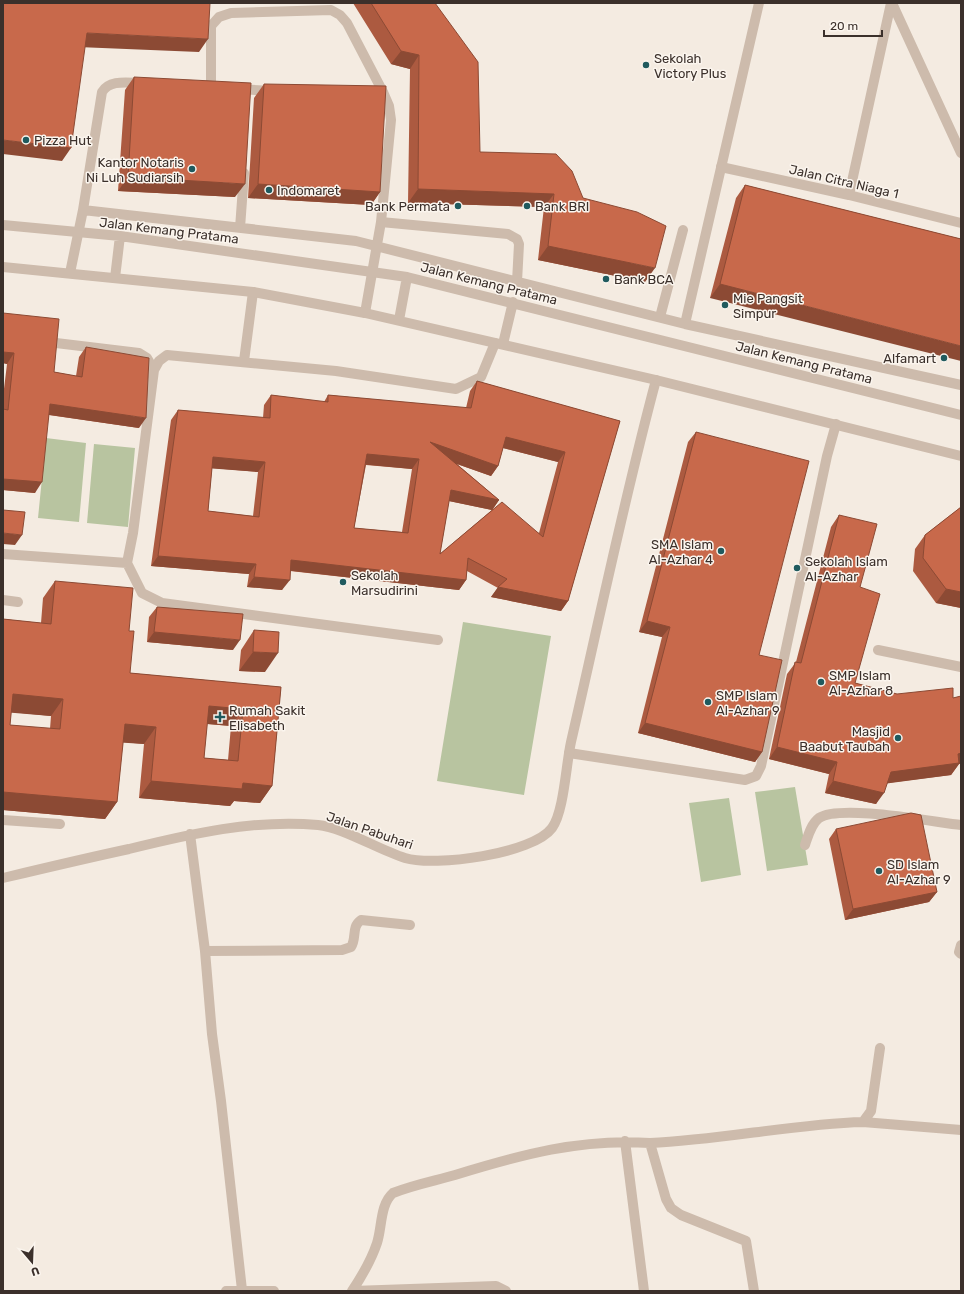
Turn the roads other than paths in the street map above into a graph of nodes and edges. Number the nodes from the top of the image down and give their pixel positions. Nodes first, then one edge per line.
1 (759, 3) edge
2 (892, 3) edge
3 (156, 84) edge
4 (280, 91) edge
5 (367, 92) edge
6 (383, 92) junction
7 (961, 153) edge
8 (244, 160) edge
9 (721, 166) junction
10 (849, 195) junction
11 (83, 210) junction
12 (381, 222) junction
13 (961, 223) edge
14 (3, 225) edge
15 (240, 228) junction
16 (682, 230) dead end
17 (78, 231) junction
18 (120, 236) junction
19 (376, 246) junction
20 (3, 267) edge
21 (372, 270) junction
22 (70, 273) junction
23 (407, 277) junction
24 (115, 278) junction
25 (517, 282) junction
26 (253, 292) junction
27 (513, 302) junction
28 (365, 313) junction
29 (660, 317) junction
30 (399, 320) junction
31 (685, 324) junction
32 (56, 343) edge
33 (499, 343) junction
34 (244, 361) junction
35 (154, 370) junction
36 (656, 380) junction
37 (961, 385) edge
38 (961, 415) edge
39 (836, 424) junction
40 (961, 456) edge
41 (3, 554) edge
42 (127, 563) junction
43 (3, 600) edge
44 (18, 602) dead end
45 (438, 640) dead end
46 (878, 650) dead end
47 (961, 667) edge
48 (569, 753) junction
49 (3, 820) edge
50 (60, 824) dead end
51 (961, 825) edge
52 (190, 834) junction
53 (805, 845) dead end
54 (3, 878) edge
55 (410, 925) dead end
56 (961, 945) edge
57 (205, 951) junction
58 (961, 954) edge
59 (880, 1048) dead end
60 (864, 1122) junction
61 (961, 1130) edge
62 (625, 1141) junction
63 (650, 1143) junction
64 (242, 1290) edge
65 (226, 1291) edge
66 (274, 1291) edge
67 (353, 1291) edge
68 (506, 1291) edge
69 (644, 1291) edge
70 (754, 1291) edge

1 - 9 street
2 - 7 street
2 - 10 street
3 - 11 street
4 - 6 street
5 - 6 street
6 - 12 street
8 - 15 street
9 - 10 street, Jalan Citra Niaga 1
9 - 31 street
10 - 13 street, Jalan Citra Niaga 1
11 - 15 street
11 - 17 street
12 - 19 street
12 - 25 street
14 - 17 street, Jalan Kemang Pratama
15 - 19 street
16 - 29 street
17 - 18 street, Jalan Kemang Pratama
17 - 22 street
18 - 21 street, Jalan Kemang Pratama
18 - 24 street
19 - 21 street
19 - 25 street
20 - 22 street
21 - 23 street, Jalan Kemang Pratama
21 - 28 street
22 - 24 street
23 - 27 street, Jalan Kemang Pratama
23 - 30 street
24 - 26 street
25 - 29 street
26 - 28 street
26 - 34 street
27 - 33 street
27 - 38 street, Jalan Kemang Pratama
28 - 30 street
29 - 31 street
30 - 33 street
31 - 37 street
32 - 35 street
33 - 34 street
33 - 36 street
34 - 35 street
35 - 42 street
36 - 39 street
36 - 48 street, Jalan Pabuhari
39 - 40 street
39 - 48 street
41 - 42 street
42 - 45 street
43 - 44 street
46 - 47 street
48 - 52 street, Jalan Pabuhari
49 - 50 street
51 - 53 street
52 - 54 street, Jalan Pabuhari
52 - 57 street
55 - 57 street
56 - 58 street
57 - 64 street
59 - 60 street
60 - 61 street
60 - 63 street
62 - 63 street
62 - 67 street
62 - 69 street
63 - 70 street
64 - 65 street
64 - 66 street
67 - 68 street

